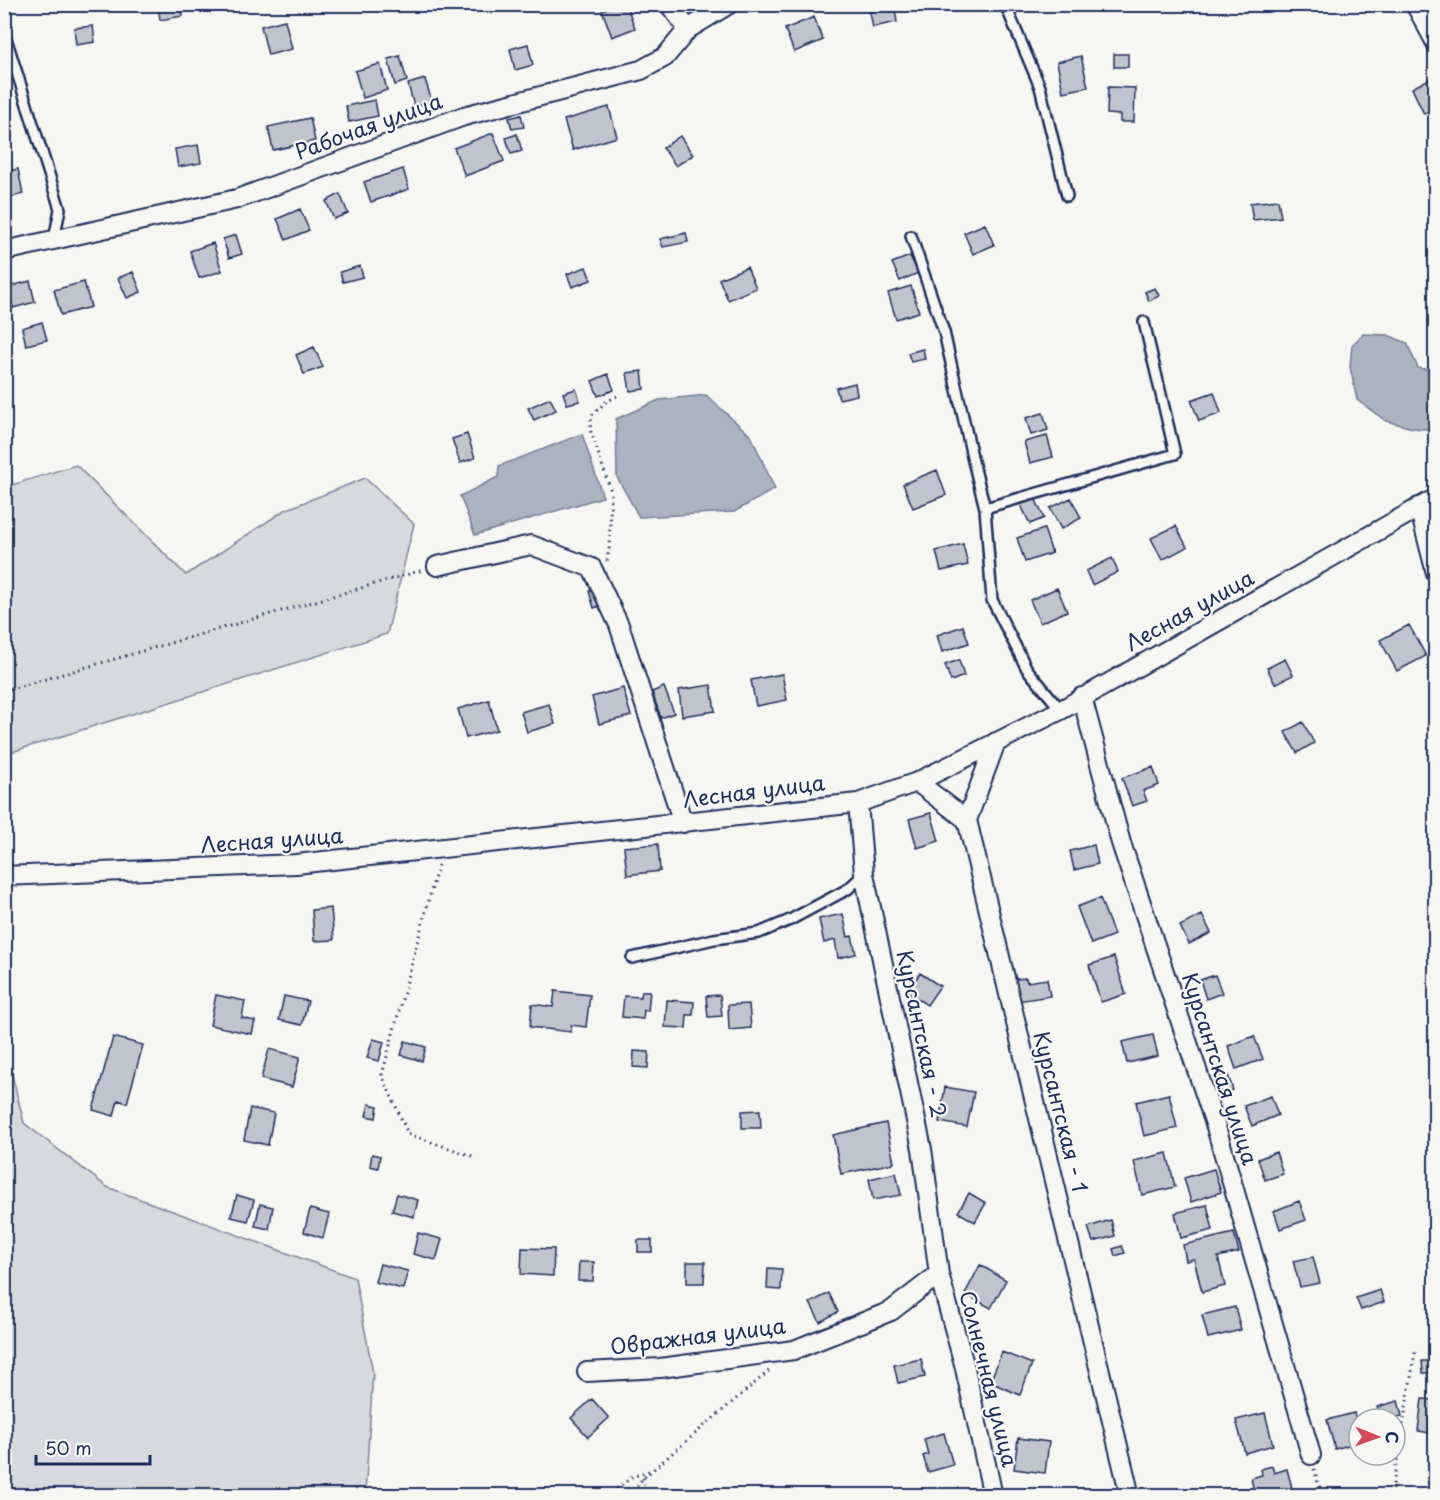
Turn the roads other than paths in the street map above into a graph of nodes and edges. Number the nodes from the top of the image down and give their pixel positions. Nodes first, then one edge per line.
1 (669, 4) edge
2 (729, 4) edge
3 (1005, 4) edge
4 (1414, 4) edge
5 (688, 29) junction
6 (4, 32) edge
7 (1436, 43) edge
8 (1067, 196) dead end
9 (911, 236) dead end
10 (54, 240) junction
11 (4, 251) edge
12 (1144, 322) dead end
13 (1436, 498) edge
14 (1419, 507) junction
15 (985, 508) junction
16 (437, 566) road end
17 (1436, 573) edge
18 (1082, 697) junction
19 (1061, 710) junction
20 (996, 742) junction
21 (916, 782) junction
22 (858, 803) junction
23 (967, 820) junction
24 (683, 823) junction
25 (864, 874) junction
26 (4, 876) edge
27 (632, 958) dead end
28 (939, 1274) junction
29 (586, 1372) dead end
30 (1311, 1455) road end
31 (993, 1496) edge
32 (1130, 1496) edge

1 - 5 street
2 - 5 street, Рабочая улица
3 - 8 lane
4 - 7 street
5 - 10 street, Рабочая улица
6 - 10 lane
9 - 15 lane
10 - 11 street, Рабочая улица
12 - 15 lane
13 - 14 street, Лесная улица
14 - 17 street
14 - 18 street, Лесная улица
15 - 19 lane
16 - 24 street
18 - 19 street, Лесная улица
18 - 30 street, Курсантская улица
19 - 20 street, Лесная улица
20 - 21 street, Лесная улица
20 - 23 street
21 - 22 street, Лесная улица
21 - 23 street
22 - 24 street, Лесная улица
22 - 25 street, Курсантская - 2
23 - 32 street, Курсантская - 1
24 - 26 street, Лесная улица
25 - 27 lane
25 - 28 street, Курсантская - 2
28 - 29 street, Овражная улица
28 - 31 street, Солнечная улица

